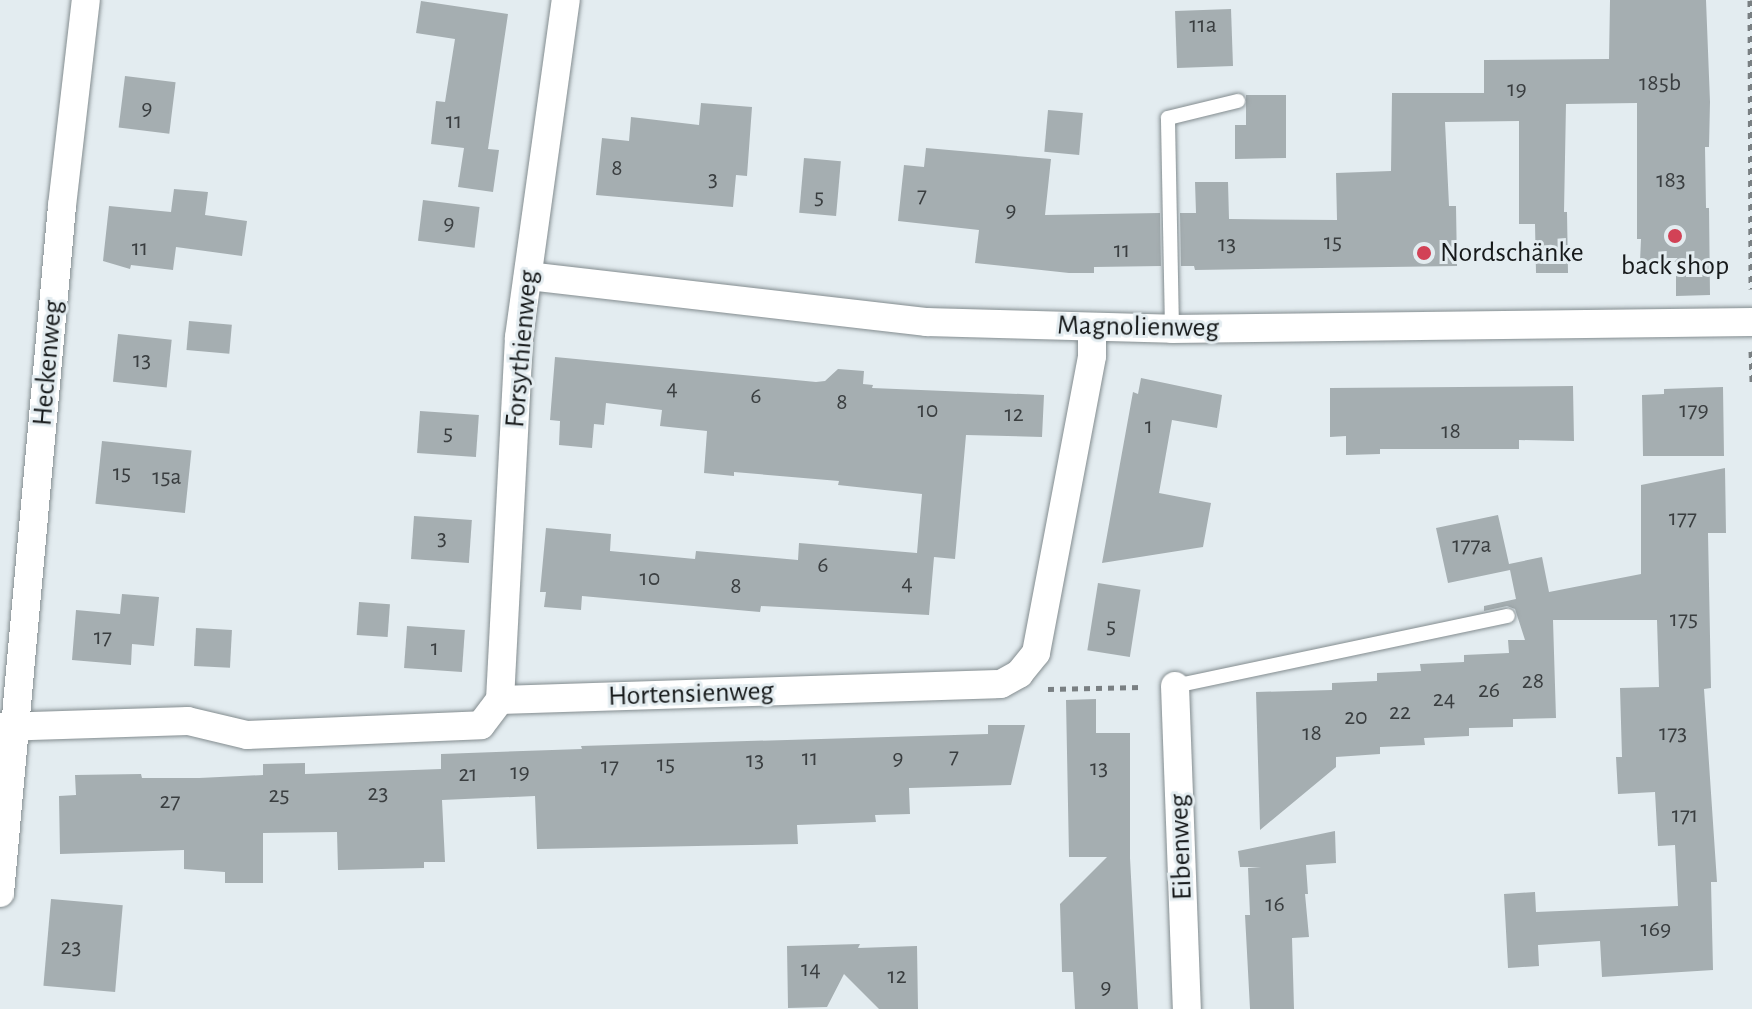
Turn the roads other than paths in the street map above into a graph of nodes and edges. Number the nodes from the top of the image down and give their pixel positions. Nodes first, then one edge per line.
1 (86, 0) edge
2 (566, 0) edge
3 (1238, 101) dead end
4 (528, 276) junction
5 (1751, 309) edge
6 (1092, 327) junction
7 (1172, 329) junction
8 (1508, 616) dead end
9 (1175, 686) joint
10 (500, 700) junction
11 (8, 726) edge
12 (0, 893) edge
13 (1187, 1009) edge

1 - 11 street, Heckenweg
2 - 4 street, Forsythienweg
3 - 7 lane
4 - 6 street, Magnolienweg
4 - 10 street, Forsythienweg
5 - 7 street, Magnolienweg
6 - 7 street, Magnolienweg
6 - 10 street, Hortensienweg
8 - 9 lane
9 - 13 street, Eibenweg
10 - 11 street
11 - 12 street, Heckenweg

